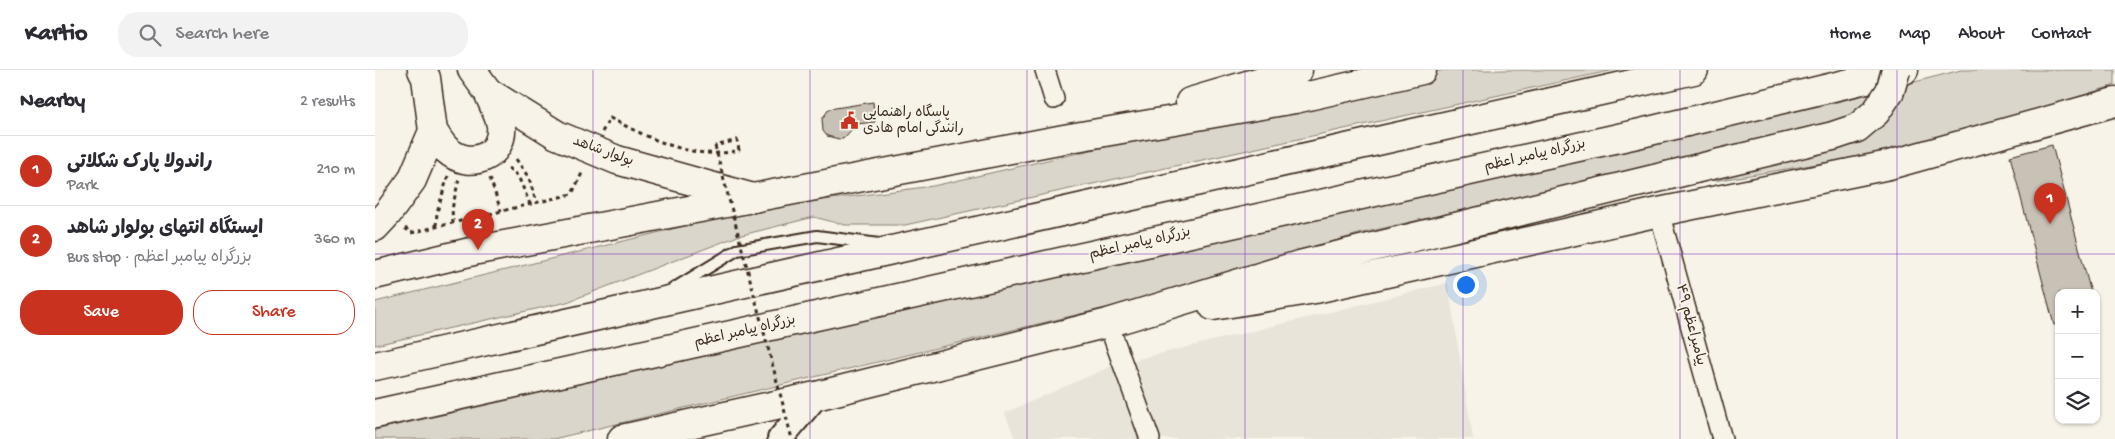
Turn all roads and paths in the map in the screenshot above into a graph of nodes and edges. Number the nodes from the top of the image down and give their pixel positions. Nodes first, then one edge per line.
1 (422, 70) edge
2 (472, 70) edge
3 (1045, 70) edge
4 (1297, 70) edge
5 (1422, 70) edge
6 (1694, 70) edge
7 (1895, 70) edge
8 (1904, 70) edge
9 (488, 92) junction
10 (1054, 99) dead end
11 (2115, 102) edge
12 (433, 131) junction
13 (1064, 139) junction
14 (592, 150) junction
15 (477, 155) junction
16 (753, 198) junction
17 (536, 202) junction
18 (530, 204) junction
19 (501, 211) junction
20 (1659, 212) junction
21 (381, 220) edge
22 (453, 223) junction
23 (436, 226) junction
24 (375, 275) edge
25 (1108, 323) junction
26 (375, 366) edge
27 (816, 396) junction
28 (375, 414) edge
29 (622, 439) edge
30 (781, 439) edge
31 (792, 439) edge
32 (1150, 439) edge
33 (1722, 439) edge

1 - 12 main road
2 - 9 main road, بولوار شاهد
3 - 10 street
4 - 13 main road
5 - 13 main road
6 - 26 main road
7 - 25 main road, bridge
8 - 28 main road, بزرگراه پیامبر اعظم
9 - 14 main road, بولوار شاهد
9 - 15 main road
11 - 20 main road
12 - 15 main road
12 - 21 main road
13 - 16 main road
14 - 16 main road, بولوار شاهد
14 - 17 path
14 - 31 path, bridge
15 - 17 path
15 - 18 path
15 - 19 path
15 - 22 path
15 - 23 path
16 - 24 main road
17 - 18 path
18 - 19 path
19 - 22 path
20 - 25 main road
20 - 33 street, پیامبراعظم ۴۹
21 - 23 path
22 - 23 path
25 - 27 main road
25 - 32 street
27 - 29 main road
27 - 30 street

